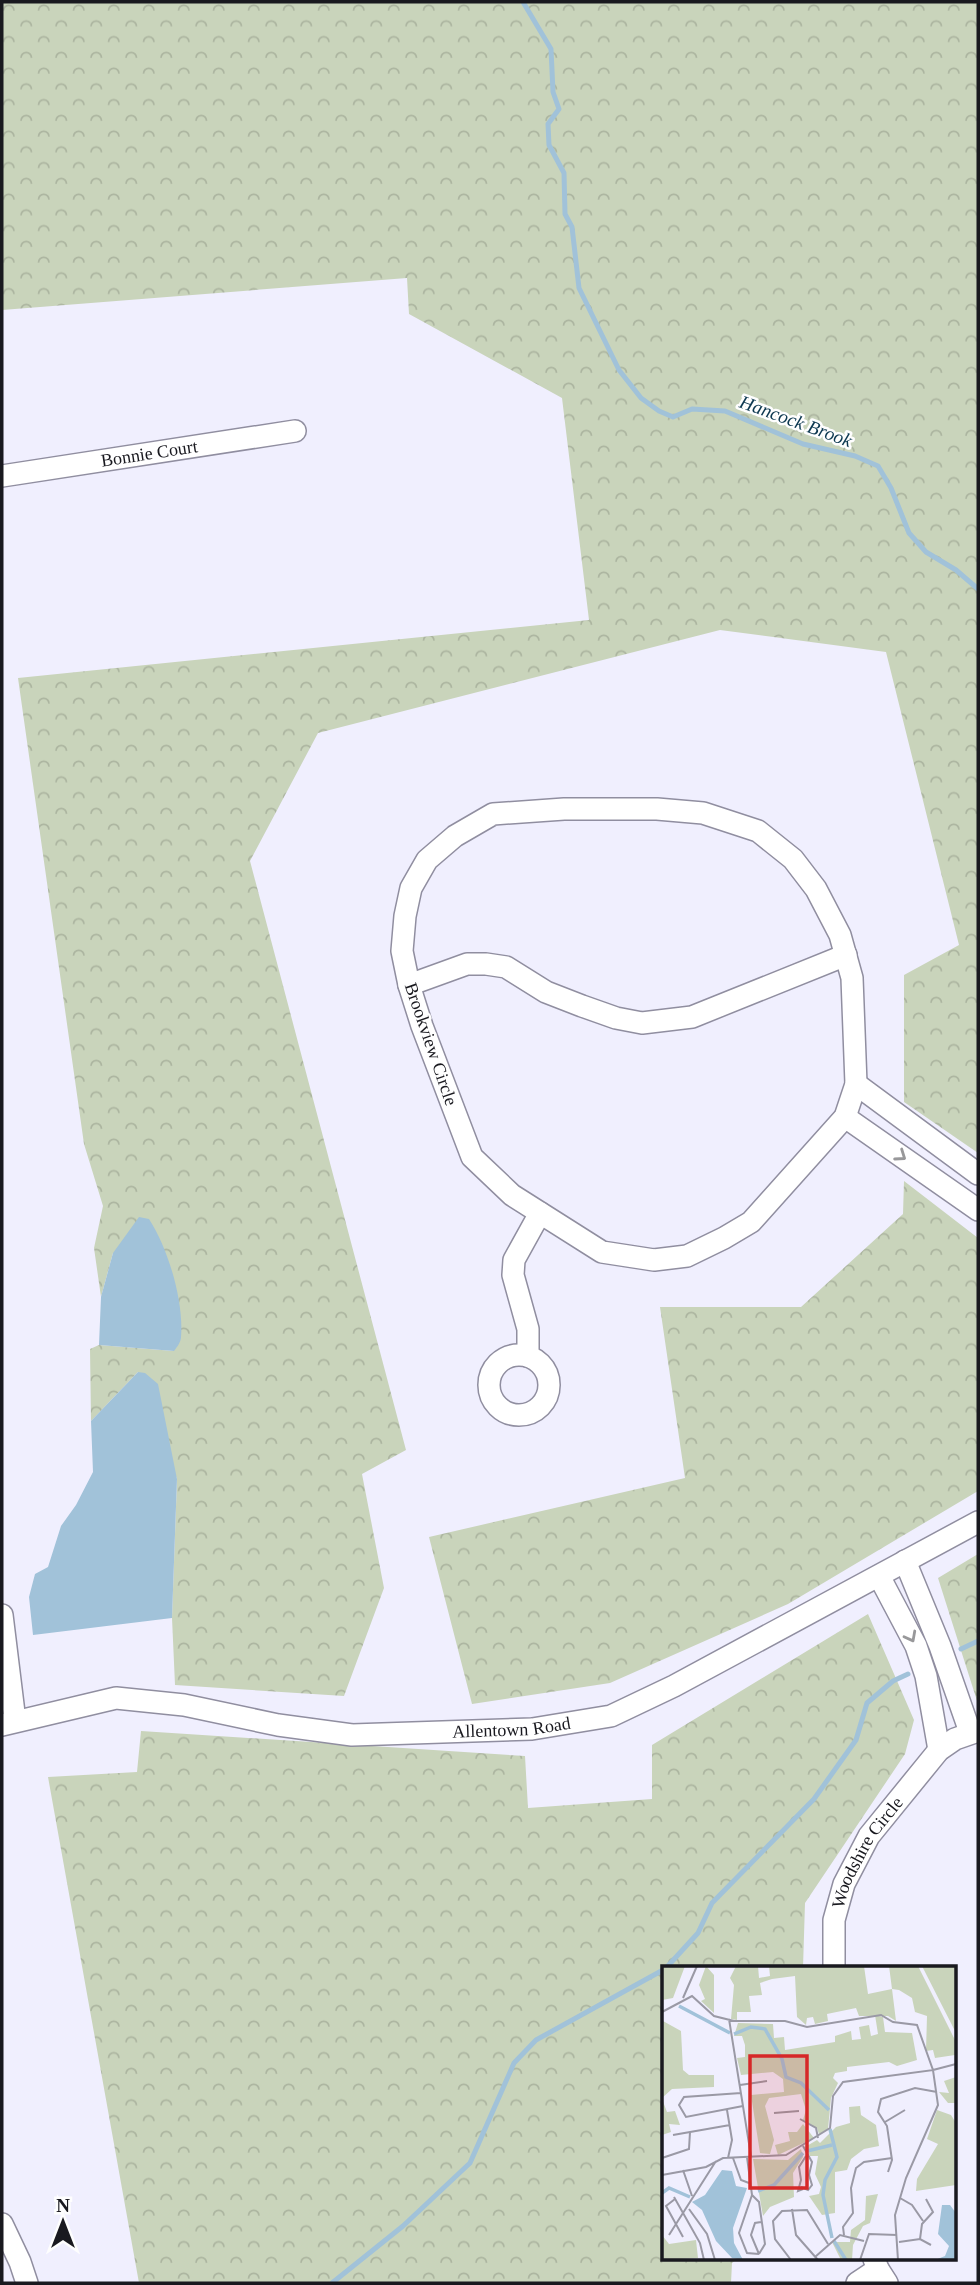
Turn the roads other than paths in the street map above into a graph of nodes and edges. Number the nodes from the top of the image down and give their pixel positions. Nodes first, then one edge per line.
1 (295, 430) dead end
2 (2, 476) edge
3 (846, 955) junction
4 (409, 985) junction
5 (856, 1084) junction
6 (845, 1117) junction
7 (978, 1174) edge
8 (978, 1210) edge
9 (540, 1213) junction
10 (528, 1356) dead end
11 (978, 1522) edge
12 (905, 1561) junction
13 (879, 1576) junction
14 (2, 1615) edge
15 (9, 1723) edge
16 (974, 1732) edge
17 (939, 1750) junction
18 (834, 1966) edge
19 (2, 2224) edge
20 (880, 2270) edge
21 (27, 2283) edge
22 (857, 2283) edge

1 - 2 street, Bonnie Court
3 - 4 street
3 - 4 street, Brookview Circle
3 - 5 street, Brookview Circle
4 - 9 street, Brookview Circle
5 - 6 street, Brookview Circle
5 - 7 street
6 -> 8 street
6 - 9 street, Brookview Circle
9 - 10 street
11 - 12 street, Allentown Road
12 - 13 street, Allentown Road
12 - 16 street, Woodshire Circle
13 - 15 street, Allentown Road
13 -> 17 street
14 - 15 street
16 - 17 street, Woodshire Circle
17 - 18 street, Woodshire Circle
19 - 21 street
20 - 22 street

